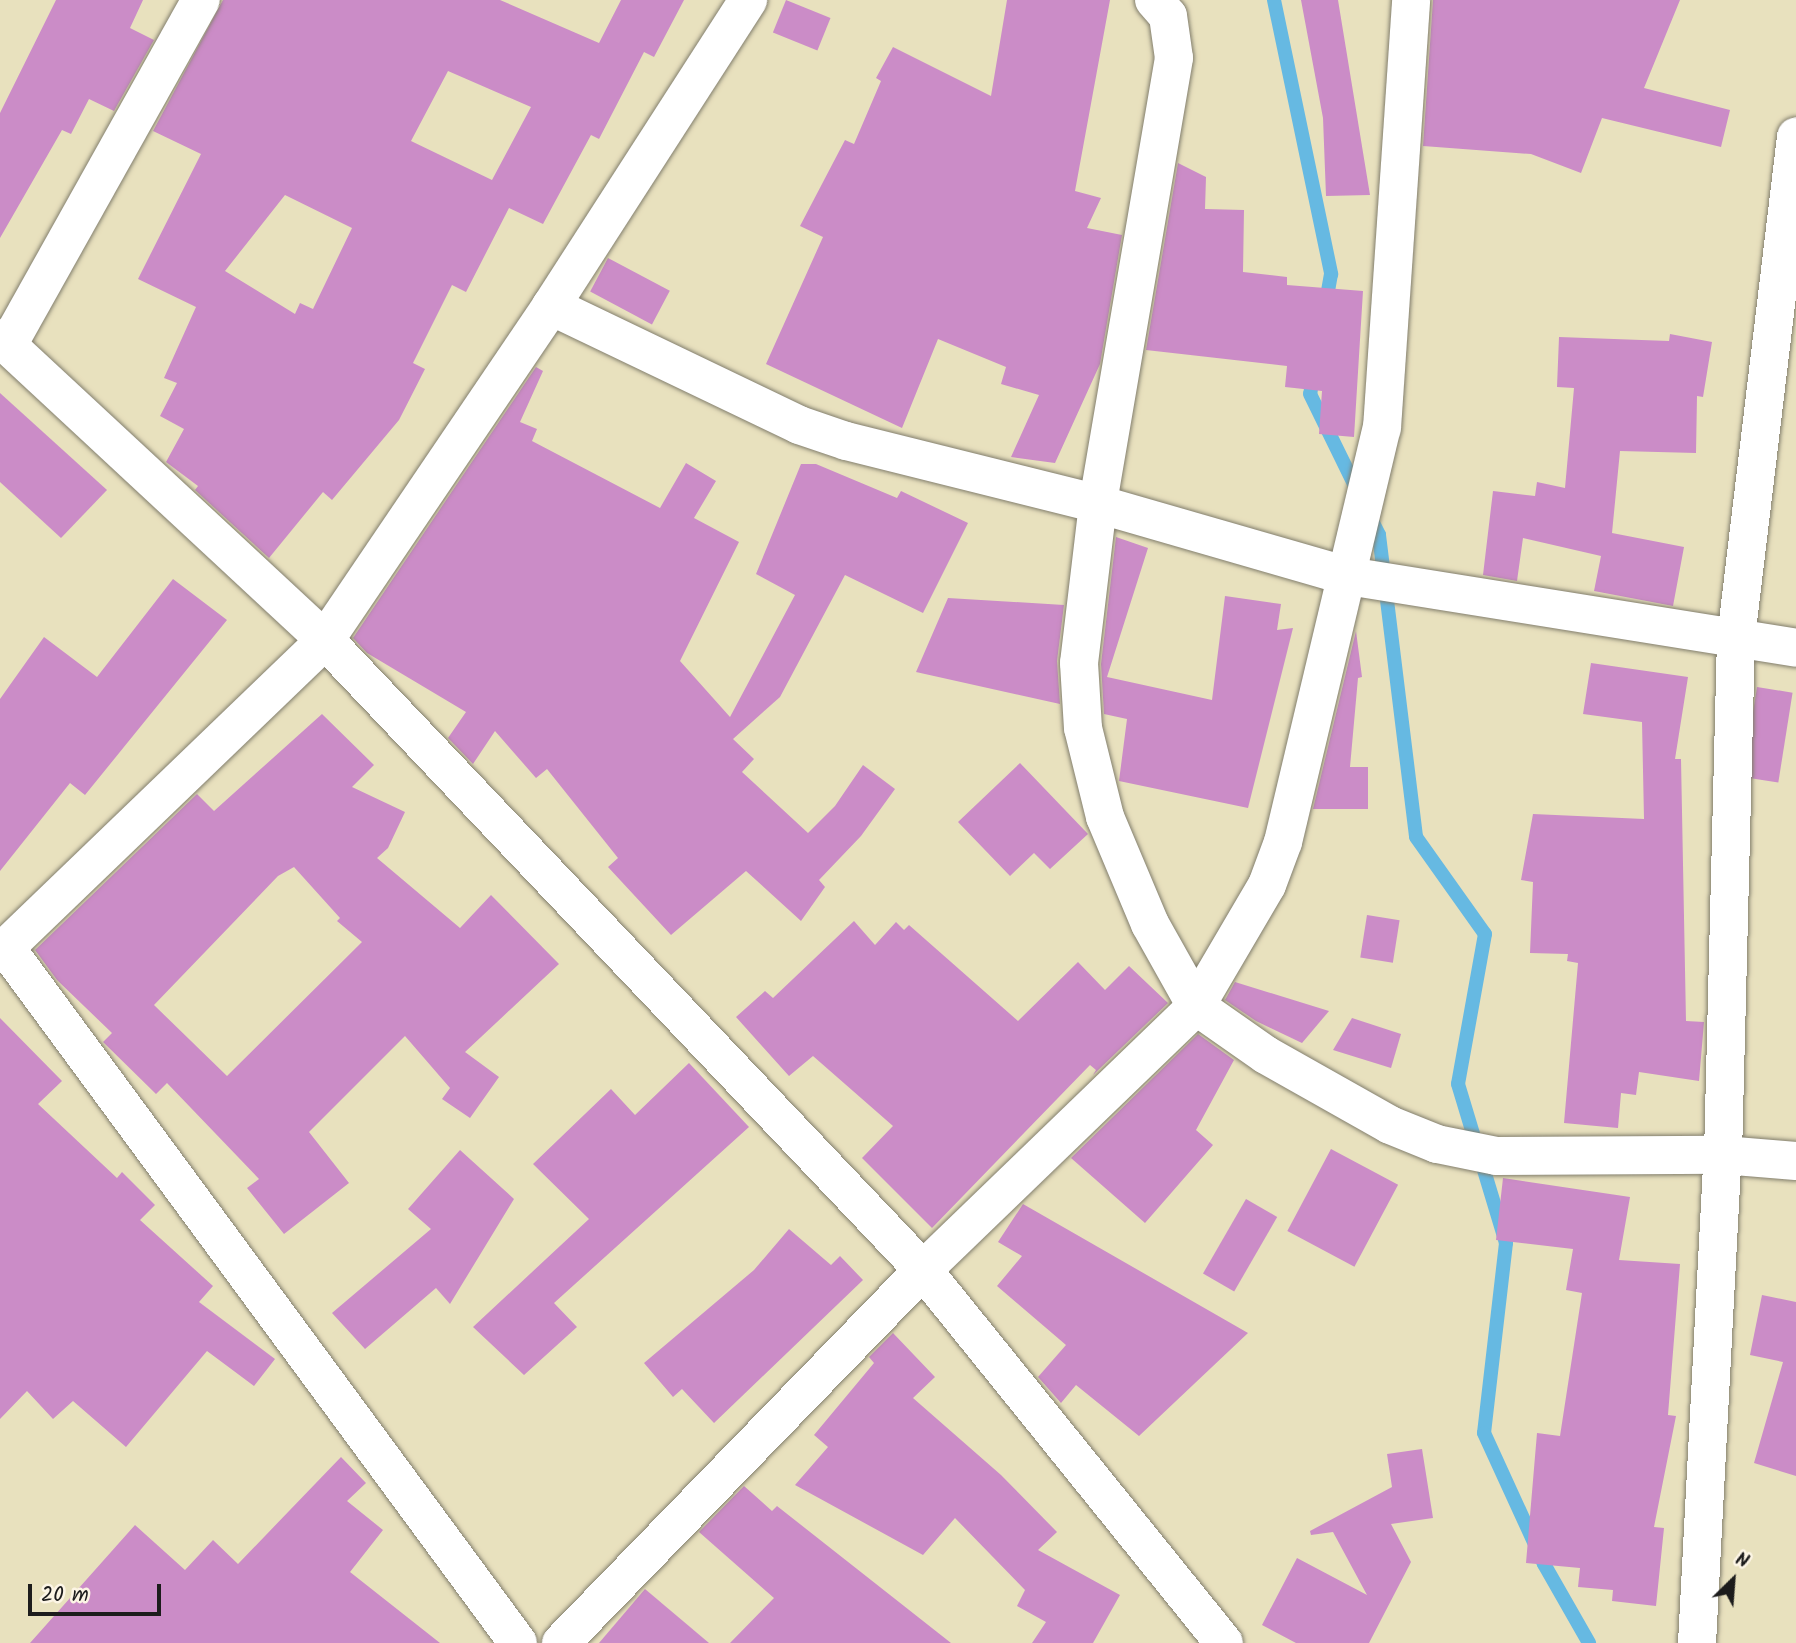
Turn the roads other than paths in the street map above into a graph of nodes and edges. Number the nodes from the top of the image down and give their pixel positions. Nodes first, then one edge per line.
1 (201, 0) edge
2 (748, 0) edge
3 (1154, 0) edge
4 (1411, 0) edge
5 (1796, 137) edge
6 (551, 306) junction
7 (4, 341) edge
8 (1098, 504) junction
9 (1348, 576) junction
10 (1736, 638) junction
11 (325, 640) junction
12 (1796, 648) edge
13 (3, 950) edge
14 (1196, 1006) junction
15 (1723, 1155) junction
16 (1796, 1161) edge
17 (923, 1270) junction
18 (518, 1643) edge
19 (561, 1643) edge
20 (1224, 1643) edge
21 (1697, 1643) edge

1 - 7 street
2 - 6 street
3 - 8 street
4 - 9 street
5 - 10 street
6 - 8 street
6 - 11 street
7 - 11 street
8 - 9 street
8 - 14 street
9 - 10 street
9 - 14 street
10 - 12 street
10 - 15 street
11 - 13 street
11 - 17 street
13 - 18 street
14 - 15 street
14 - 17 street
15 - 16 street
15 - 21 street
17 - 19 street
17 - 20 street

